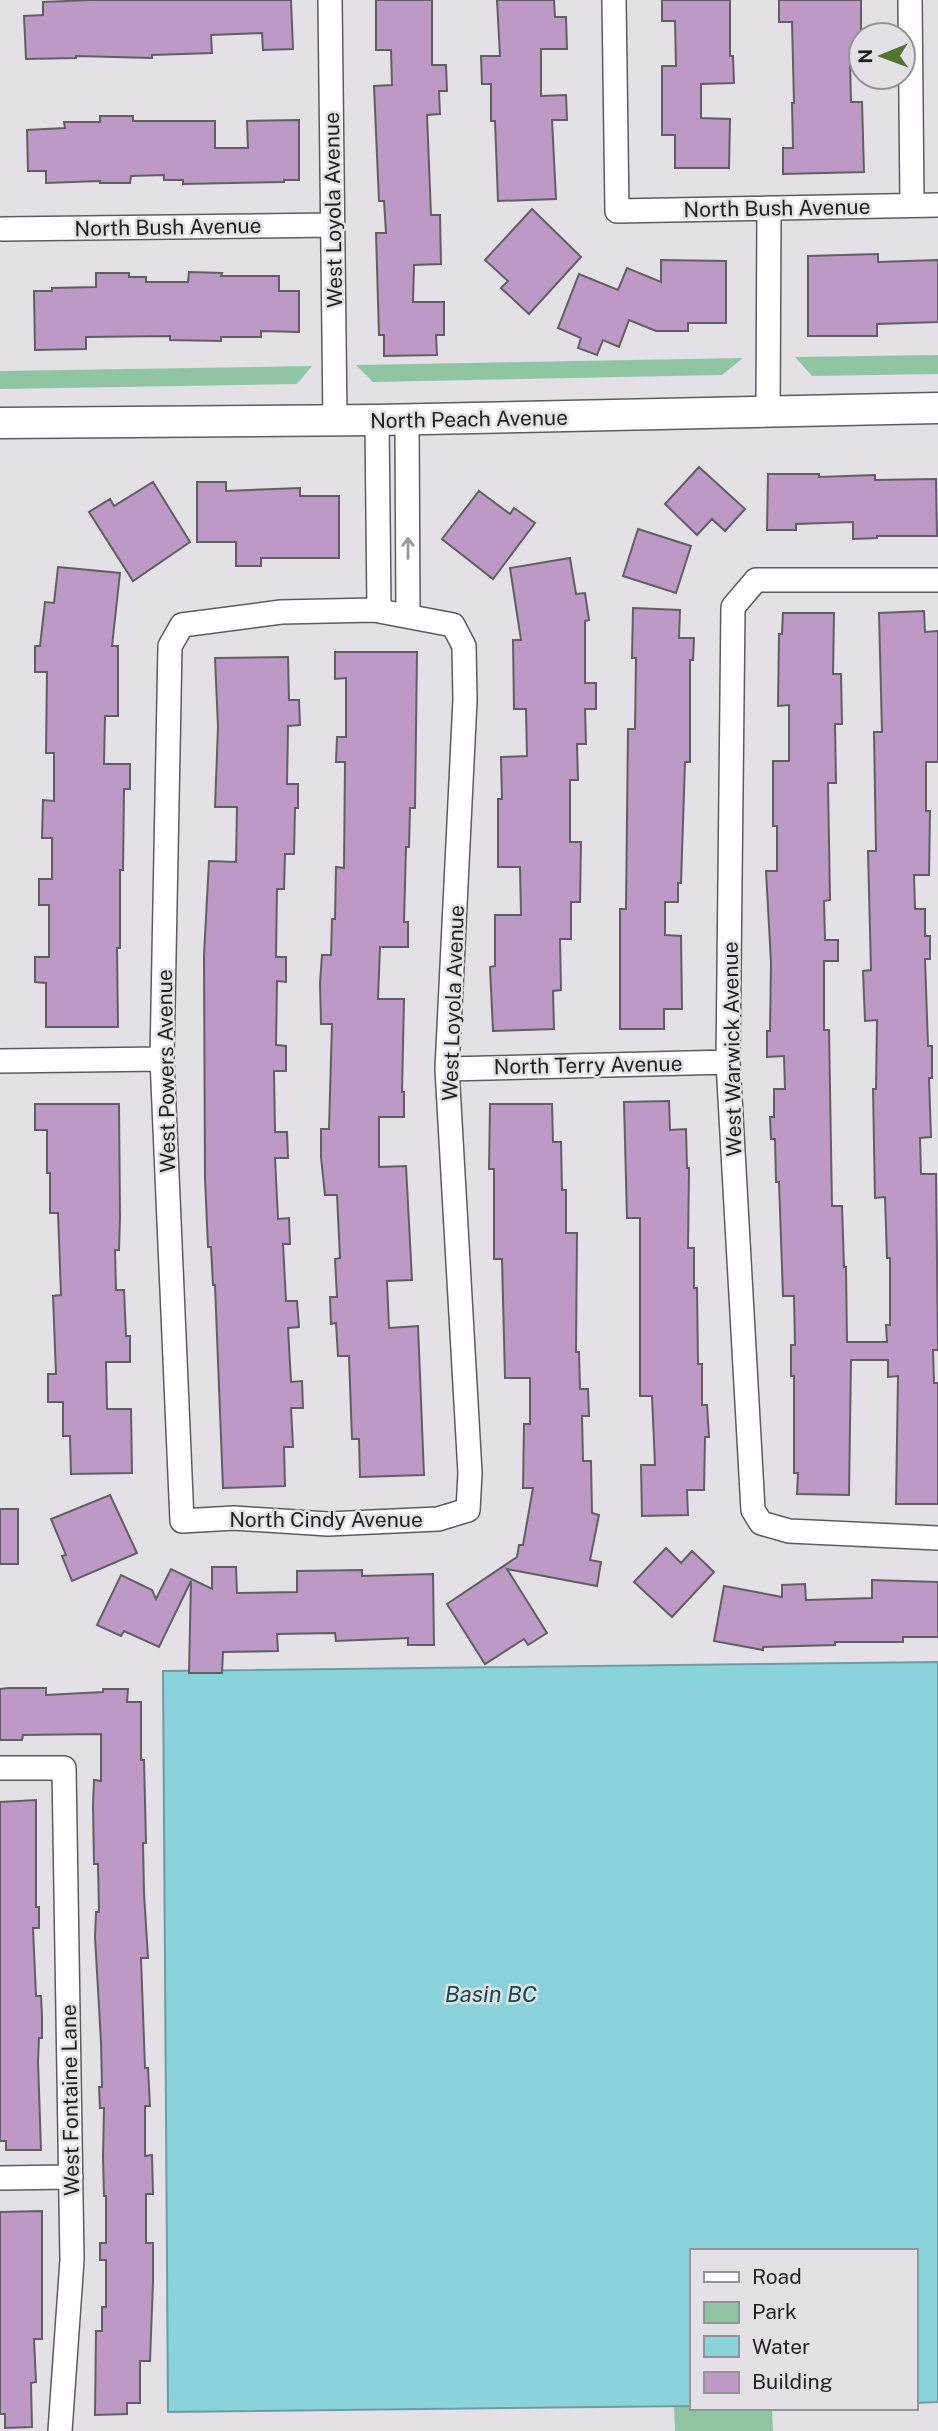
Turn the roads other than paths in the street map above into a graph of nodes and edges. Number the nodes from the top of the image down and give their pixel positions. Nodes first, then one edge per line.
1 (330, 0) edge
2 (614, 0) edge
3 (910, 0) edge
4 (912, 205) junction
5 (938, 205) edge
6 (769, 208) junction
7 (333, 225) junction
8 (2, 229) dead end
9 (938, 408) edge
10 (768, 414) junction
11 (407, 420) junction
12 (335, 421) junction
13 (377, 421) junction
14 (0, 424) edge
15 (938, 580) edge
16 (379, 611) junction
17 (408, 616) junction
18 (162, 1059) junction
19 (0, 1061) edge
20 (728, 1062) junction
21 (447, 1069) junction
22 (468, 1510) joint
23 (182, 1521) joint
24 (938, 1538) edge
25 (0, 1768) edge
26 (71, 2176) junction
27 (0, 2178) edge
28 (60, 2431) edge

1 - 7 street, West Loyola Avenue
2 - 6 street, North Bush Avenue
3 - 4 street
4 - 5 street, North Bush Avenue
4 - 6 street, North Bush Avenue
6 - 10 street
7 - 8 street, North Bush Avenue
7 - 12 street, West Loyola Avenue
9 - 10 street, North Peach Avenue
10 - 11 street, North Peach Avenue
11 - 13 street, North Peach Avenue
17 -> 11 street
12 - 13 street, North Peach Avenue
12 - 14 street, North Peach Avenue
13 - 16 street
15 - 20 street, West Warwick Avenue
16 - 17 street
16 - 18 street, West Powers Avenue
17 - 21 street, West Loyola Avenue
18 - 19 street
18 - 23 street, West Powers Avenue
20 - 21 street, North Terry Avenue
20 - 24 street, West Warwick Avenue
21 - 22 street, West Loyola Avenue
22 - 23 street, North Cindy Avenue
25 - 26 street, West Fontaine Lane
26 - 27 street
26 - 28 street, West Fontaine Lane

